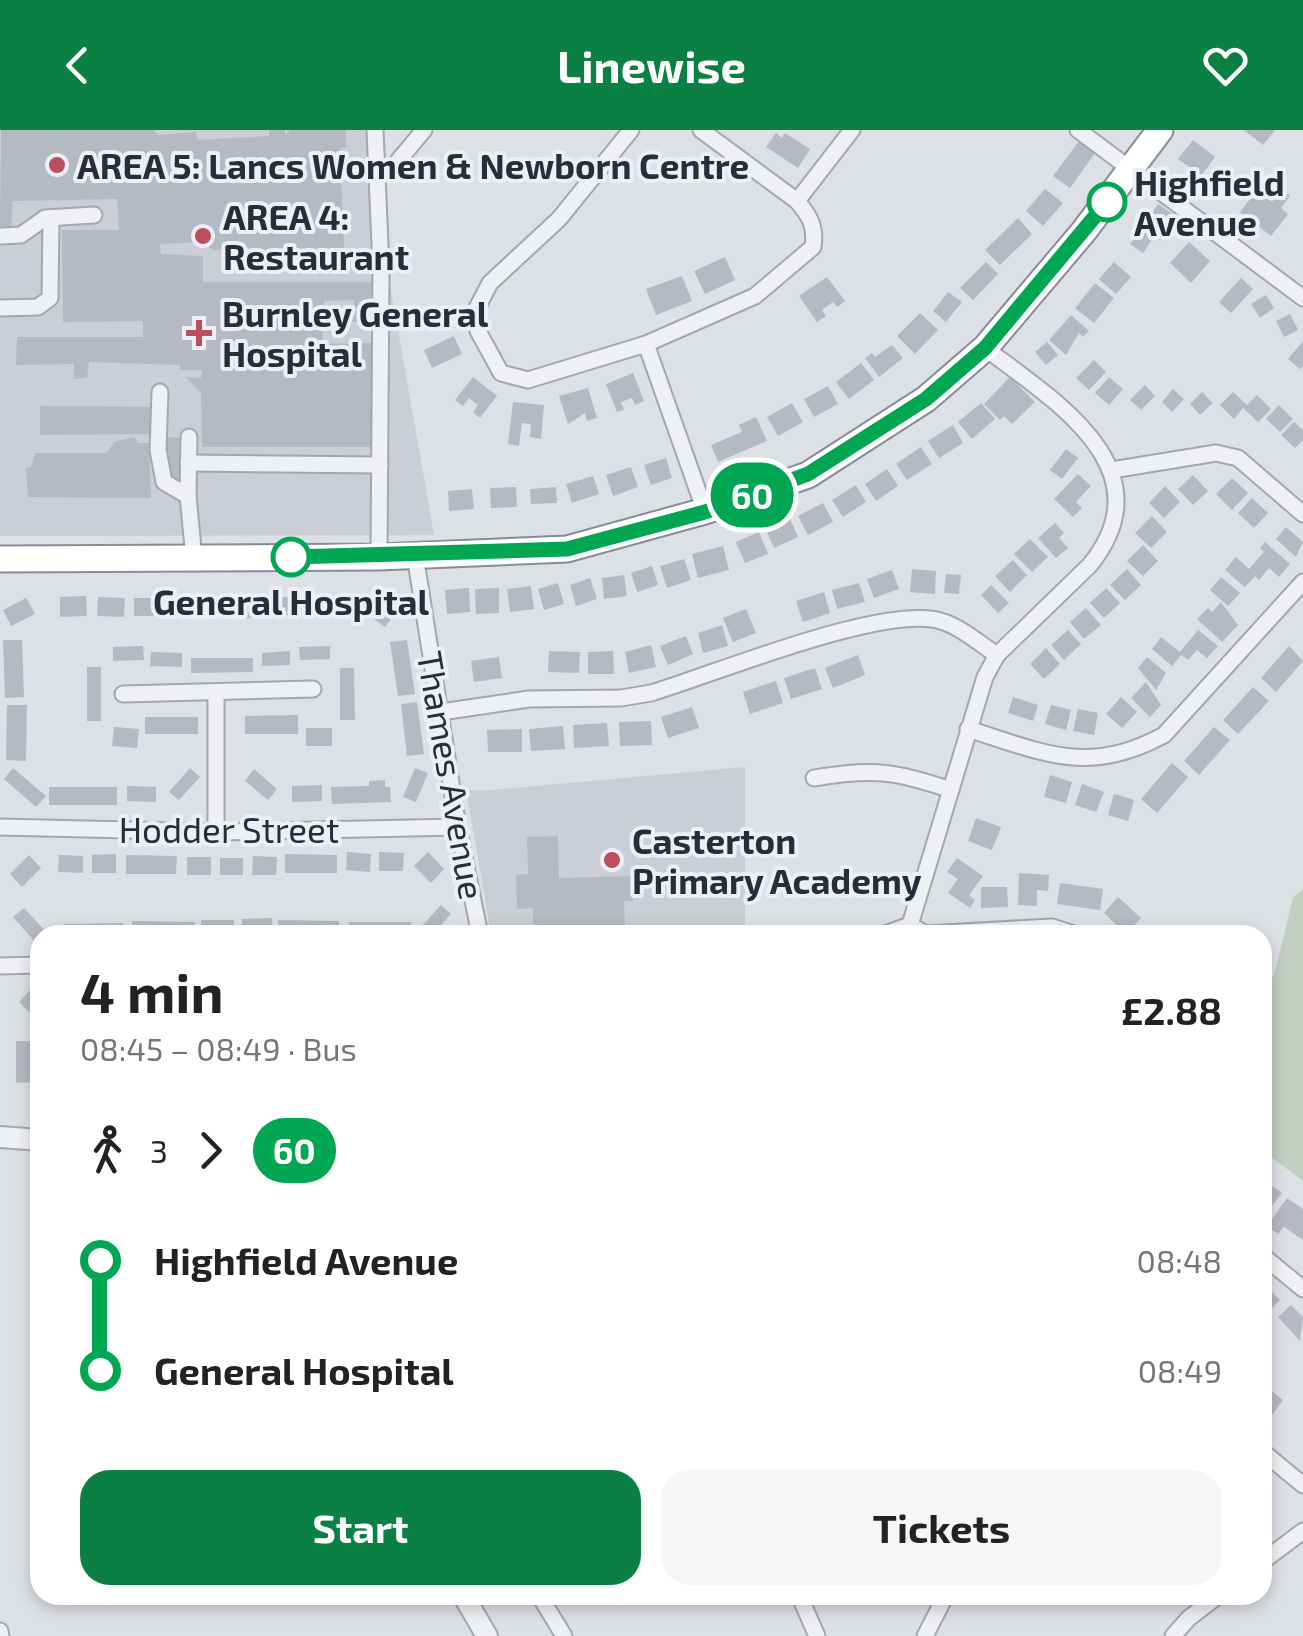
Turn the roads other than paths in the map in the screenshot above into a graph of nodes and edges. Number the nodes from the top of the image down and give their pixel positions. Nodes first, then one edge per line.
1 (375, 130) edge
2 (424, 130) edge
3 (631, 130) edge
4 (702, 130) edge
5 (852, 130) edge
6 (1078, 130) edge
7 (1160, 130) edge
8 (398, 161) dead end
9 (1130, 172) junction
10 (797, 202) junction
11 (94, 215) dead end
12 (52, 218) junction
13 (0, 236) edge
14 (1303, 298) edge
15 (0, 308) edge
16 (646, 344) junction
17 (985, 348) junction
18 (160, 392) dead end
19 (189, 437) dead end
20 (188, 462) junction
21 (380, 465) junction
22 (1112, 470) junction
23 (188, 496) junction
24 (705, 512) junction
25 (1303, 514) edge
26 (414, 555) junction
27 (379, 556) junction
28 (194, 558) junction
29 (0, 559) edge
30 (1303, 582) edge
31 (997, 655) junction
32 (314, 689) dead end
33 (123, 694) dead end
34 (216, 694) junction
35 (441, 712) junction
36 (968, 730) junction
37 (814, 778) dead end
38 (951, 790) junction
39 (458, 826) junction
40 (0, 828) edge
41 (216, 832) junction
42 (478, 925) edge
43 (910, 925) edge
44 (30, 965) edge
45 (0, 966) edge
46 (0, 1137) edge
47 (30, 1139) edge
48 (1272, 1263) edge
49 (1303, 1289) edge
50 (1272, 1459) edge
51 (1303, 1484) edge
52 (1303, 1531) edge
53 (1272, 1554) edge
54 (469, 1605) edge
55 (545, 1605) edge
56 (803, 1605) edge
57 (941, 1605) edge
58 (1206, 1605) edge
59 (487, 1636) edge
60 (564, 1636) edge
61 (817, 1636) edge
62 (925, 1636) edge
63 (1173, 1636) edge

1 - 21 street
2 - 8 street
3 - 16 street
4 - 10 street
5 - 10 street
6 - 9 street
7 - 9 highway
9 - 14 street
9 - 17 highway
10 - 16 street
11 - 12 street
12 - 13 street
12 - 15 street
16 - 24 street
17 - 22 street
17 - 24 highway
18 - 23 street
19 - 20 street
20 - 21 street
20 - 23 street
21 - 27 street
22 - 25 street
22 - 31 street
23 - 28 street
24 - 26 highway
26 - 27 highway
26 - 35 street, Thames Avenue
27 - 28 highway
28 - 29 highway
30 - 36 street
31 - 35 street
31 - 36 street
32 - 34 street
33 - 34 street
34 - 41 street
35 - 39 street, Thames Avenue
36 - 38 street
37 - 38 street
38 - 43 street
39 - 41 street, Hodder Street
39 - 42 street, Thames Avenue
40 - 41 street, Hodder Street
44 - 45 street
46 - 47 street
48 - 49 street
50 - 51 street
52 - 53 street
54 - 59 street
55 - 60 street
56 - 61 street
57 - 62 street
58 - 63 street

